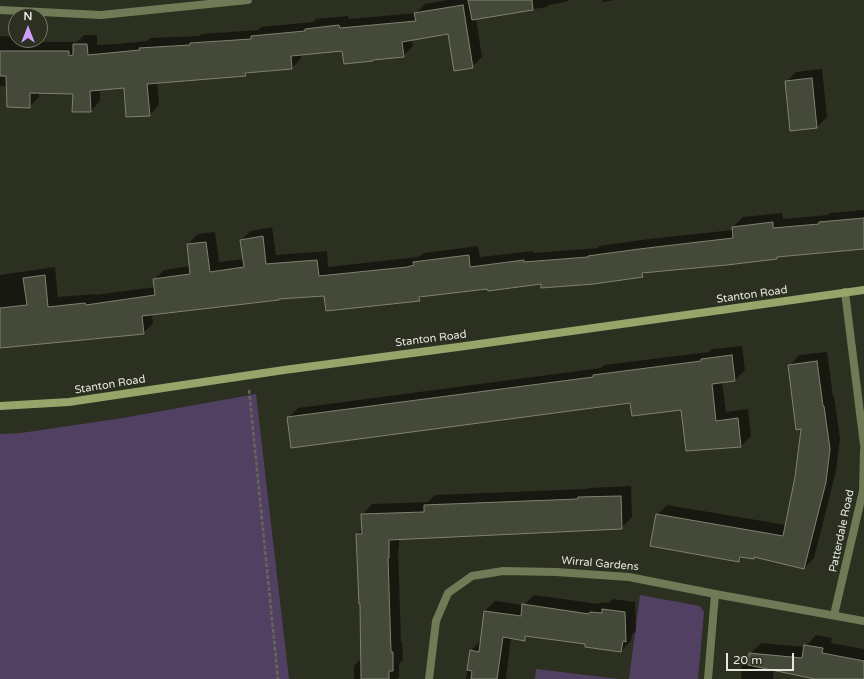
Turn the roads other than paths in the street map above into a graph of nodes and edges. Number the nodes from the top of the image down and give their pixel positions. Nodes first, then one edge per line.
1 (248, 0) edge
2 (0, 10) edge
3 (864, 290) edge
4 (845, 292) junction
5 (0, 406) edge
6 (864, 445) edge
7 (864, 450) edge
8 (715, 594) junction
9 (834, 615) junction
10 (864, 621) edge
11 (429, 679) edge
12 (708, 679) edge

1 - 2 street
3 - 4 street, Stanton Road
4 - 5 street, Stanton Road
4 - 6 street
7 - 9 street, Patterdale Road
8 - 9 street, Wirral Gardens
8 - 11 street, Wirral Gardens
8 - 12 street
9 - 10 street, Wirral Gardens

